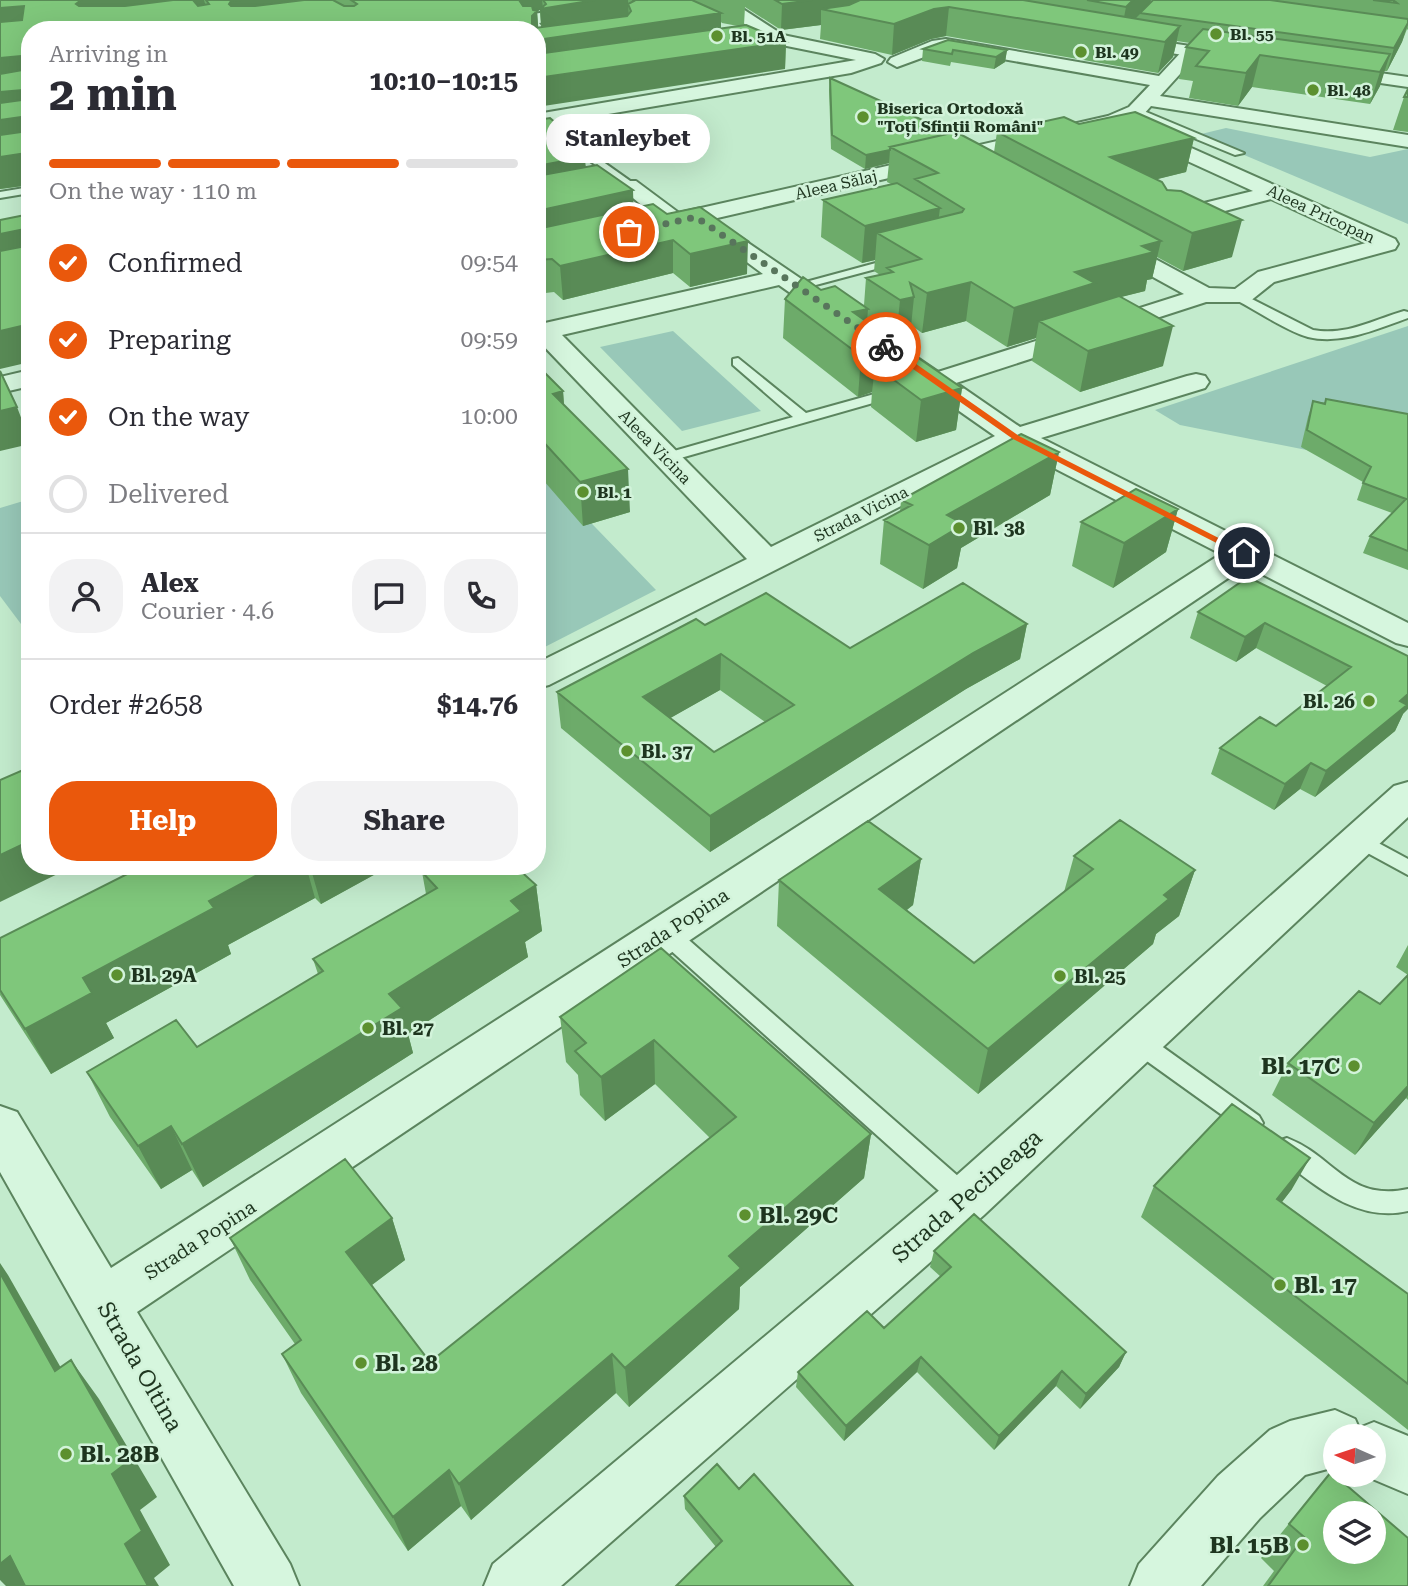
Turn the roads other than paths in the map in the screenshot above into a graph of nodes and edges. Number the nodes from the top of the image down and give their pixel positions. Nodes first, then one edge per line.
1 (653, 0) edge
2 (718, 0) edge
3 (609, 14) dead end
4 (528, 21) edge
5 (546, 36) edge
6 (1119, 38) edge
7 (778, 39) junction
8 (752, 43) edge
9 (1191, 52) junction
10 (874, 59) junction
11 (1255, 61) edge
12 (897, 62) junction
13 (934, 69) edge
14 (1319, 70) edge
15 (1163, 82) junction
16 (1408, 82) edge
17 (1256, 97) edge
18 (1142, 106) junction
19 (1355, 110) edge
20 (546, 115) edge
21 (1244, 116) junction
22 (1114, 120) junction
23 (546, 121) edge
24 (1344, 131) junction
25 (568, 140) junction
26 (1408, 141) edge
27 (546, 144) edge
28 (1239, 153) dead end
29 (957, 158) junction
30 (980, 171) edge
31 (622, 186) joint
32 (21, 192) edge
33 (1274, 192) junction
34 (0, 195) edge
35 (686, 219) junction
36 (1167, 219) edge
37 (650, 227) edge
38 (1094, 236) edge
39 (913, 257) edge
40 (791, 281) junction
41 (1204, 295) junction
42 (1240, 297) junction
43 (1404, 315) dead end
44 (546, 329) edge
45 (546, 335) edge
46 (738, 362) dead end
47 (21, 380) edge
48 (1196, 382) dead end
49 (0, 385) edge
50 (923, 385) junction
51 (804, 419) junction
52 (1016, 437) junction
53 (665, 458) junction
54 (1244, 553) junction
55 (767, 561) junction
56 (1408, 636) edge
57 (546, 672) edge
58 (1408, 795) edge
59 (1358, 839) junction
60 (1408, 868) edge
61 (666, 933) junction
62 (1138, 1042) junction
63 (4, 1144) edge
64 (965, 1199) junction
65 (1408, 1200) edge
66 (103, 1304) junction
67 (1323, 1442) edge
68 (1386, 1456) edge
69 (1408, 1465) edge
70 (268, 1586) edge
71 (515, 1586) edge
72 (1161, 1586) edge

1 - 4 street
2 - 7 street
3 - 5 street
6 - 9 street
7 - 8 street
7 - 10 street
9 - 11 street
9 - 15 street, Aleea Sălaj
10 - 12 street
10 - 20 street
12 - 13 street
12 - 15 street
14 - 16 street
15 - 18 street, Aleea Sălaj
17 - 21 street
18 - 21 street
18 - 22 street, Aleea Sălaj
18 - 28 lane
19 - 24 street
21 - 24 street
22 - 29 street, Aleea Sălaj
22 - 33 street, Aleea Pricopan
23 - 25 street
24 - 26 street
25 - 27 lane
25 - 31 lane
29 - 30 street
29 - 35 street, Aleea Sălaj
31 - 35 street
32 - 34 lane
33 - 36 street
33 - 42 street, Aleea Pricopan
35 - 37 street, Aleea Sălaj
35 - 40 street
38 - 41 street
39 - 40 lane
40 - 44 street, Aleea Vicina
40 - 50 street
41 - 42 street
41 - 50 street
42 - 43 lane
45 - 53 street, Aleea Vicina
46 - 51 lane
47 - 49 street
48 - 52 street, Strada Vicina
50 - 51 lane
50 - 52 street
51 - 53 lane
52 - 54 street
52 - 55 street, Strada Vicina
53 - 55 street, Aleea Vicina
54 - 56 street
54 - 61 street, Strada Popina
55 - 57 street, Strada Vicina
58 - 59 street, Strada Pecineaga
59 - 60 lane
59 - 62 street, Strada Pecineaga
61 - 64 lane
61 - 66 street, Strada Popina
62 - 64 street, Strada Pecineaga
62 - 65 lane
63 - 66 street, Strada Oltina
64 - 71 street, Strada Pecineaga
66 - 70 street, Strada Oltina
67 - 72 street
68 - 69 street

